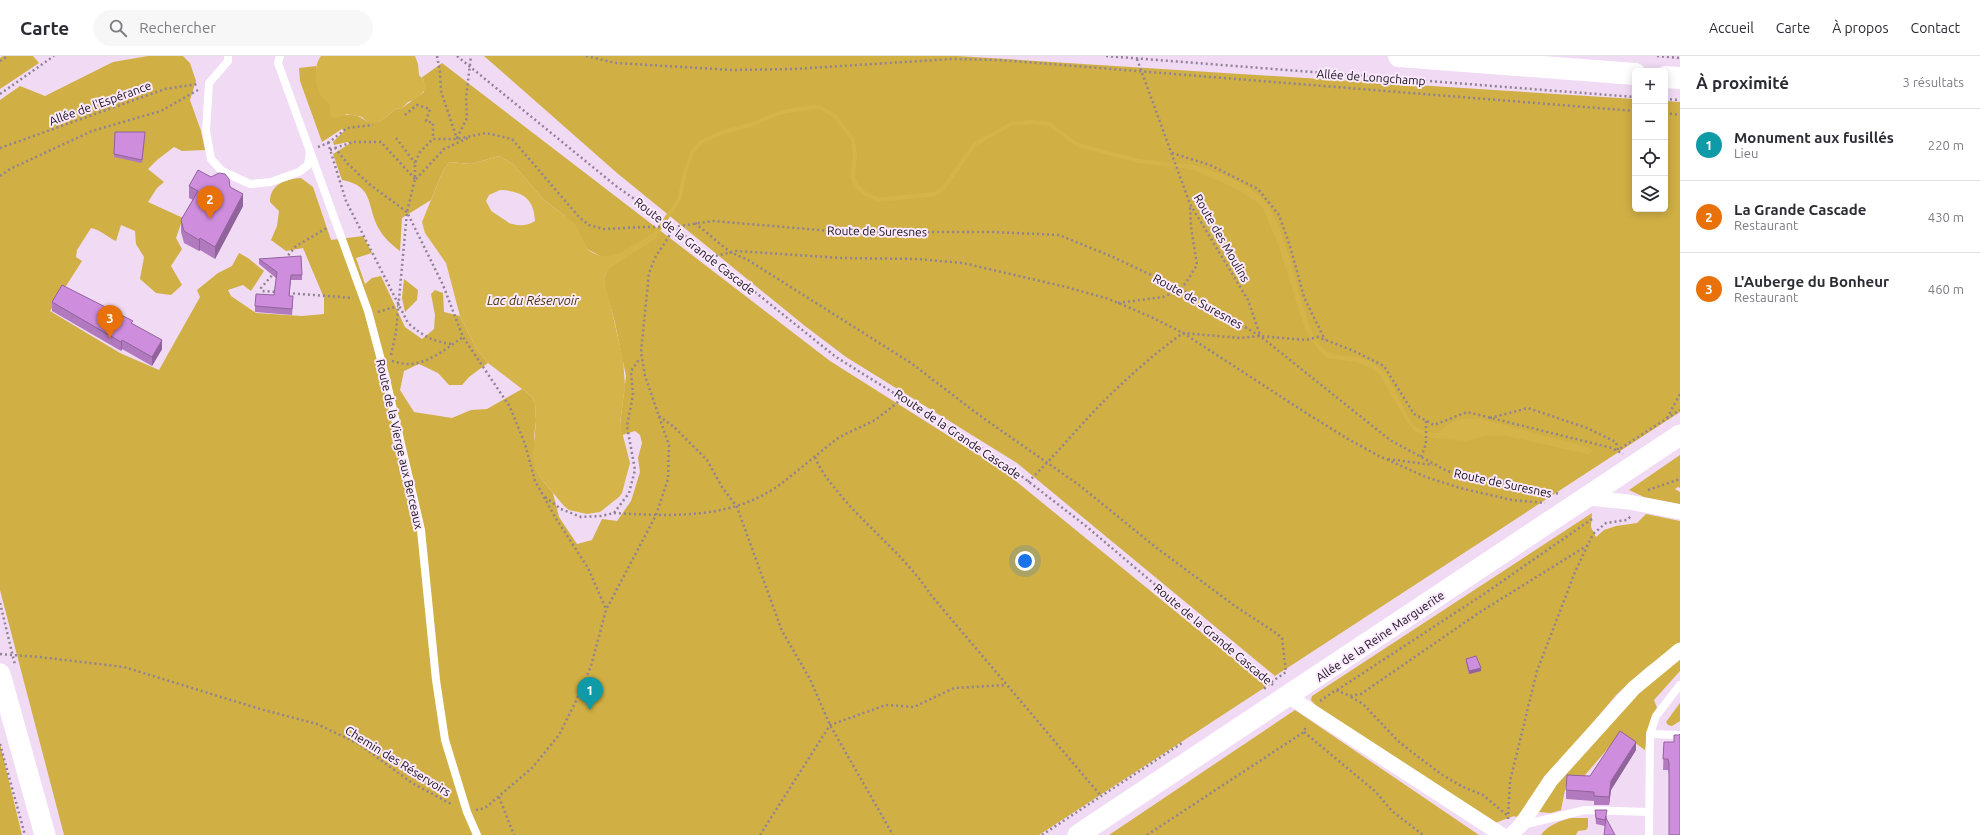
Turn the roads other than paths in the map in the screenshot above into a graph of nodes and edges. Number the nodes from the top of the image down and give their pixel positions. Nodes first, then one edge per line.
1 (228, 56) edge
2 (1399, 56) edge
3 (279, 60) edge
4 (1632, 74) edge
5 (1668, 77) edge
6 (1680, 78) edge
7 (310, 150) junction
8 (1680, 436) edge
9 (1588, 498) junction
10 (1680, 512) edge
11 (1680, 650) edge
12 (0, 674) edge
13 (1680, 685) edge
14 (1288, 696) junction
15 (1650, 734) junction
16 (1680, 736) edge
17 (1650, 812) junction
18 (1510, 829) edge
19 (45, 835) edge
20 (477, 835) edge
21 (1078, 835) edge
22 (1649, 835) edge

1 - 7 lane
2 - 4 main road, Allée de Longchamp
3 - 7 lane, Route de la Vierge aux Berceaux
5 - 6 main road
7 - 20 lane, Route de la Vierge aux Berceaux
8 - 9 main road, Allée de la Reine Marguerite
9 - 10 street
9 - 14 main road, Allée de la Reine Marguerite
11 - 18 street
12 - 19 main road
13 - 15 lane
14 - 18 street
14 - 21 main road, Allée de la Reine Marguerite
15 - 16 lane
15 - 17 lane
17 - 18 lane
17 - 22 lane

